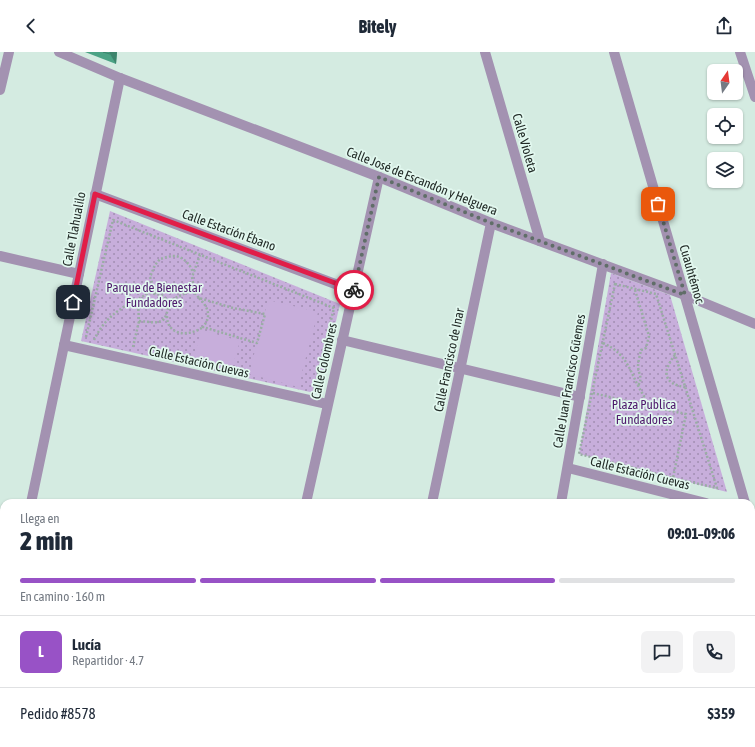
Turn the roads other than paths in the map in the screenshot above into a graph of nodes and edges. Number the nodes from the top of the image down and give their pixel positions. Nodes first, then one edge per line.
1 (9, 52) edge
2 (58, 52) edge
3 (485, 52) edge
4 (614, 52) edge
5 (740, 52) edge
6 (120, 78) junction
7 (0, 90) edge
8 (755, 96) edge
9 (379, 177) junction
10 (95, 194) junction
11 (491, 223) junction
12 (540, 241) junction
13 (0, 256) edge
14 (603, 264) junction
15 (79, 274) junction
16 (354, 290) junction
17 (685, 295) junction
18 (755, 324) edge
19 (342, 340) junction
20 (64, 345) junction
21 (460, 368) junction
22 (580, 397) junction
23 (328, 404) junction
24 (568, 468) junction
25 (32, 499) edge
26 (307, 499) edge
27 (433, 499) edge
28 (562, 499) edge
29 (690, 499) edge
30 (744, 499) edge

1 - 7 street
2 - 6 street, Calle José de Escandón y Helguera
3 - 12 street, Calle Violeta
4 - 17 street, Cuauhtémoc
5 - 8 street
6 - 9 street, Calle José de Escandón y Helguera
6 - 10 street, Calle Tlahualilo
9 - 11 street, Calle José de Escandón y Helguera
9 - 16 street, Calle Colombres
10 - 15 street, Calle Tlahualilo
10 - 16 street, Calle Estación Ébano
11 - 12 street, Calle José de Escandón y Helguera
11 - 21 street, Calle Francisco de Inar
12 - 14 street, Calle José de Escandón y Helguera
13 - 15 street
14 - 17 street, Calle José de Escandón y Helguera
14 - 22 street, Calle Juan Francisco Güemes
15 - 20 street, Calle Tlahualilo
16 - 19 street, Calle Colombres
17 - 18 street, Calle José de Escandón y Helguera
17 - 30 street, Cuauhtémoc
19 - 21 street
19 - 23 street, Calle Colombres
20 - 23 street, Calle Estación Cuevas
20 - 25 street, Calle Tlahualilo
21 - 22 street
21 - 27 street, Calle Francisco de Inar
22 - 24 street, Calle Juan Francisco Güemes
23 - 26 street, Calle Colombres
24 - 28 street, Calle Juan Francisco Güemes
24 - 29 street, Calle Estación Cuevas

